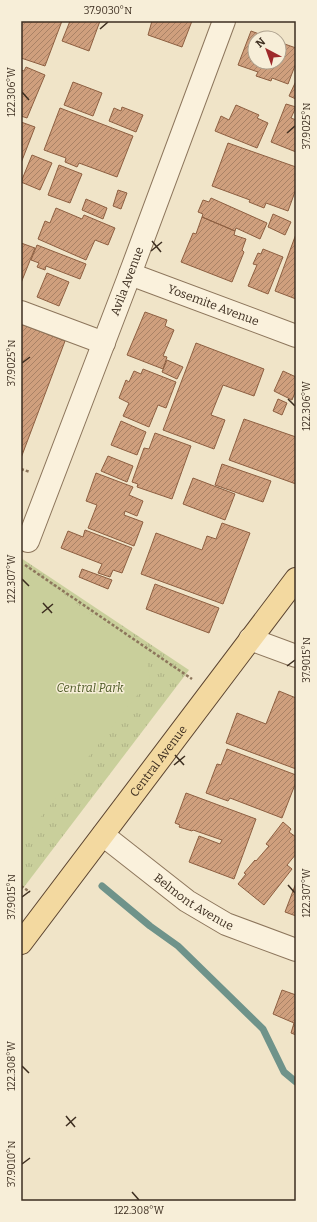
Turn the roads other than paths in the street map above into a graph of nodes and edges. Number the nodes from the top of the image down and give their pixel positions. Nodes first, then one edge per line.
1 (224, 21) edge
2 (130, 274) junction
3 (21, 312) edge
4 (296, 336) edge
5 (104, 343) junction
6 (28, 541) dead end
7 (296, 579) edge
8 (250, 639) junction
9 (296, 656) edge
10 (103, 834) junction
11 (21, 943) edge
12 (296, 950) edge

1 - 2 street, Avila Avenue
2 - 4 street, Yosemite Avenue
2 - 5 street, Avila Avenue
3 - 5 street
5 - 6 street, Avila Avenue
7 - 8 main road, Central Avenue
8 - 9 street
8 - 10 main road, Central Avenue
10 - 11 main road, Central Avenue
10 - 12 street, Belmont Avenue

